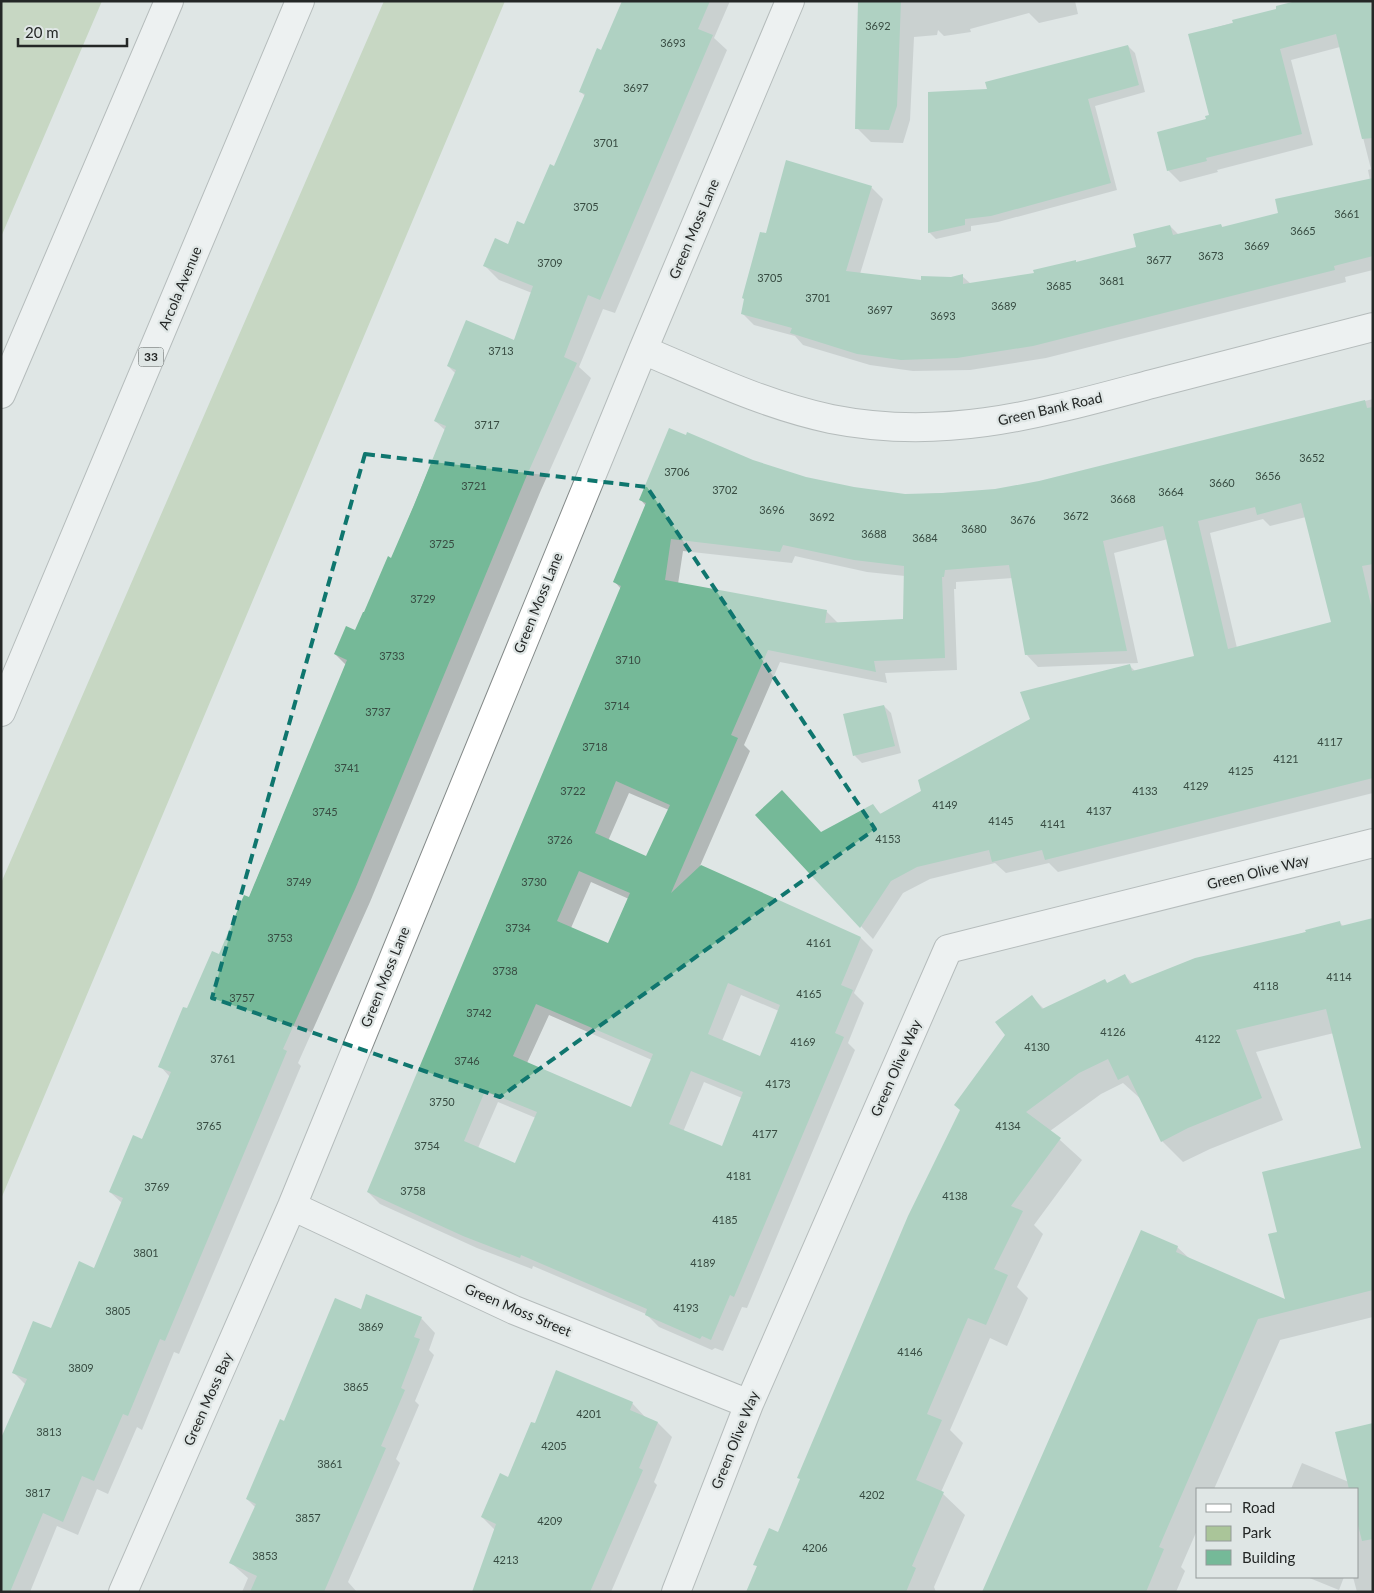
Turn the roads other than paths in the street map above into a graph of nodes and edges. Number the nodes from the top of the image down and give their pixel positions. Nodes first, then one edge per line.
1 (169, 1) edge
2 (300, 1) edge
3 (790, 1) edge
4 (1373, 327) edge
5 (643, 350) junction
6 (1, 394) edge
7 (1, 712) edge
8 (1373, 843) edge
9 (292, 1206) junction
10 (749, 1404) junction
11 (123, 1592) edge
12 (676, 1592) edge

1 - 6 street
2 - 7 street, Arcola Avenue / 33
3 - 5 street, Green Moss Lane
4 - 5 street, Green Bank Road
5 - 9 street, Green Moss Lane
8 - 10 street, Green Olive Way
9 - 10 street, Green Moss Street
9 - 11 street, Green Moss Bay
10 - 12 street, Green Olive Way

